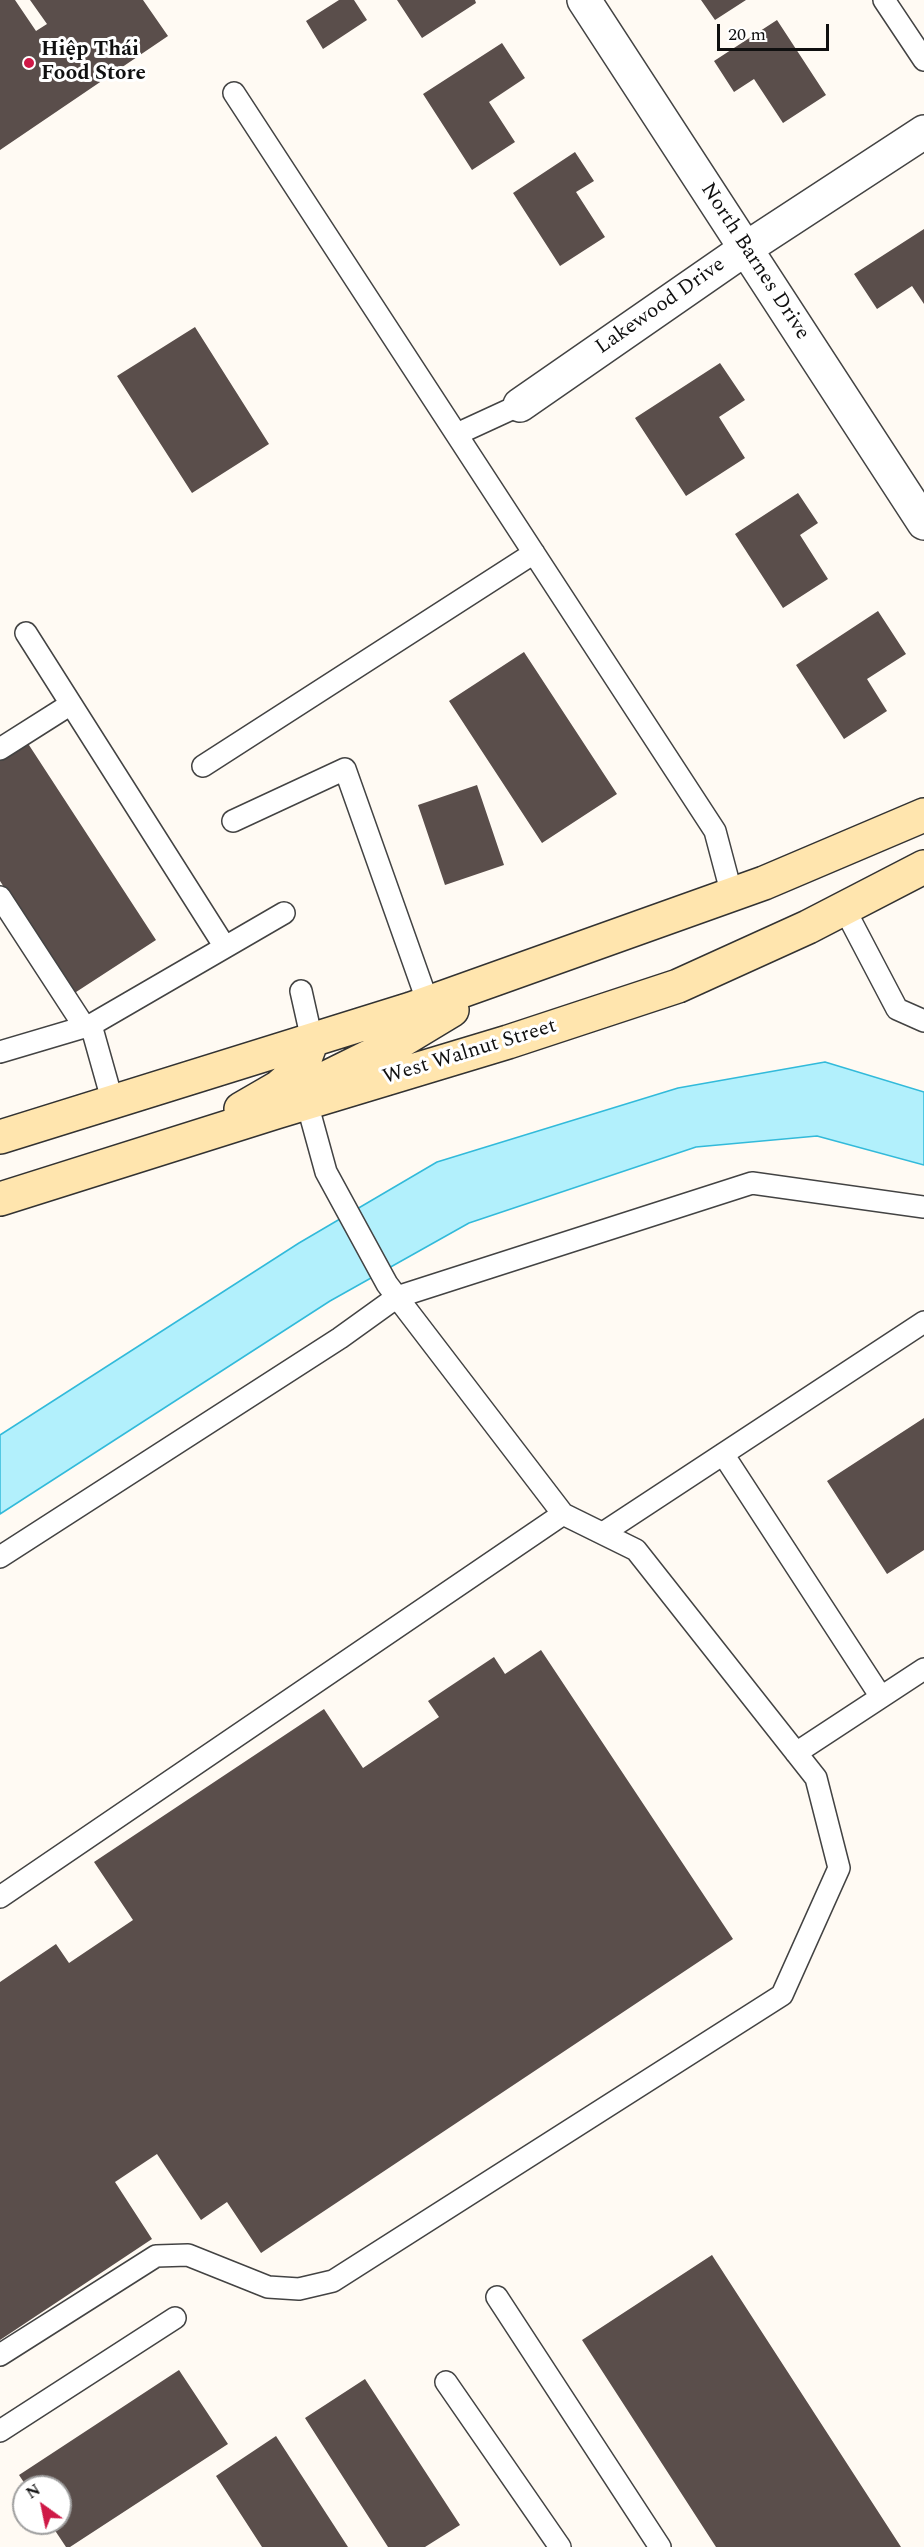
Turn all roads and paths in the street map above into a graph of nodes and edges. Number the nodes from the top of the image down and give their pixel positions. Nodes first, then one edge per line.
1 (584, 0) edge
2 (884, 0) edge
3 (924, 60) edge
4 (234, 93) dead end
5 (924, 132) edge
6 (745, 249) junction
7 (520, 405) joint
8 (457, 434) junction
9 (924, 523) edge
10 (534, 553) junction
11 (26, 633) dead end
12 (71, 704) junction
13 (0, 750) edge
14 (203, 766) dead end
15 (924, 815) edge
16 (233, 821) dead end
17 (924, 867) edge
18 (732, 895) junction
19 (0, 897) edge
20 (844, 908) junction
21 (284, 913) dead end
22 (225, 947) junction
23 (513, 973) junction
24 (301, 991) dead end
25 (428, 1003) junction
26 (924, 1022) edge
27 (87, 1026) junction
28 (312, 1040) junction
29 (0, 1052) edge
30 (307, 1102) junction
31 (112, 1103) junction
32 (0, 1137) edge
33 (138, 1156) junction
34 (0, 1199) edge
35 (924, 1207) edge
36 (392, 1290) junction
37 (924, 1322) edge
38 (723, 1454) junction
39 (563, 1514) junction
40 (603, 1533) junction
41 (0, 1557) edge
42 (924, 1669) edge
43 (881, 1697) junction
44 (796, 1753) junction
45 (0, 1897) edge
46 (497, 2297) dead end
47 (175, 2318) dead end
48 (0, 2355) edge
49 (446, 2382) dead end
50 (0, 2431) edge
51 (560, 2547) edge
52 (660, 2547) edge

1 - 6 street, North Barnes Drive
2 - 3 lane
4 - 8 lane
5 - 6 street, Lakewood Drive
6 - 7 street, Lakewood Drive
6 - 9 street, North Barnes Drive
7 - 8 lane
8 - 10 lane
10 - 14 lane
10 - 18 lane
11 - 12 lane
12 - 13 lane
12 - 22 lane
15 - 18 main road
16 - 25 lane
17 - 20 main road, West Walnut Street
18 - 23 main road
19 - 27 lane
20 - 26 lane
20 - 30 main road, West Walnut Street
21 - 22 lane
22 - 27 lane
23 - 25 main road
23 - 30 main road
24 - 28 lane
25 - 28 main road
27 - 29 lane
27 - 31 lane
28 - 31 main road
28 - 33 main road
30 - 33 main road, West Walnut Street
30 - 36 lane
31 - 32 main road
33 - 34 main road, West Walnut Street
35 - 36 lane
36 - 39 lane
36 - 41 lane
37 - 38 lane
38 - 40 lane
38 - 43 lane
39 - 40 lane
39 - 45 lane
40 - 44 lane
42 - 43 lane
43 - 44 lane
44 - 48 lane
46 - 52 lane
47 - 50 lane
49 - 51 lane

